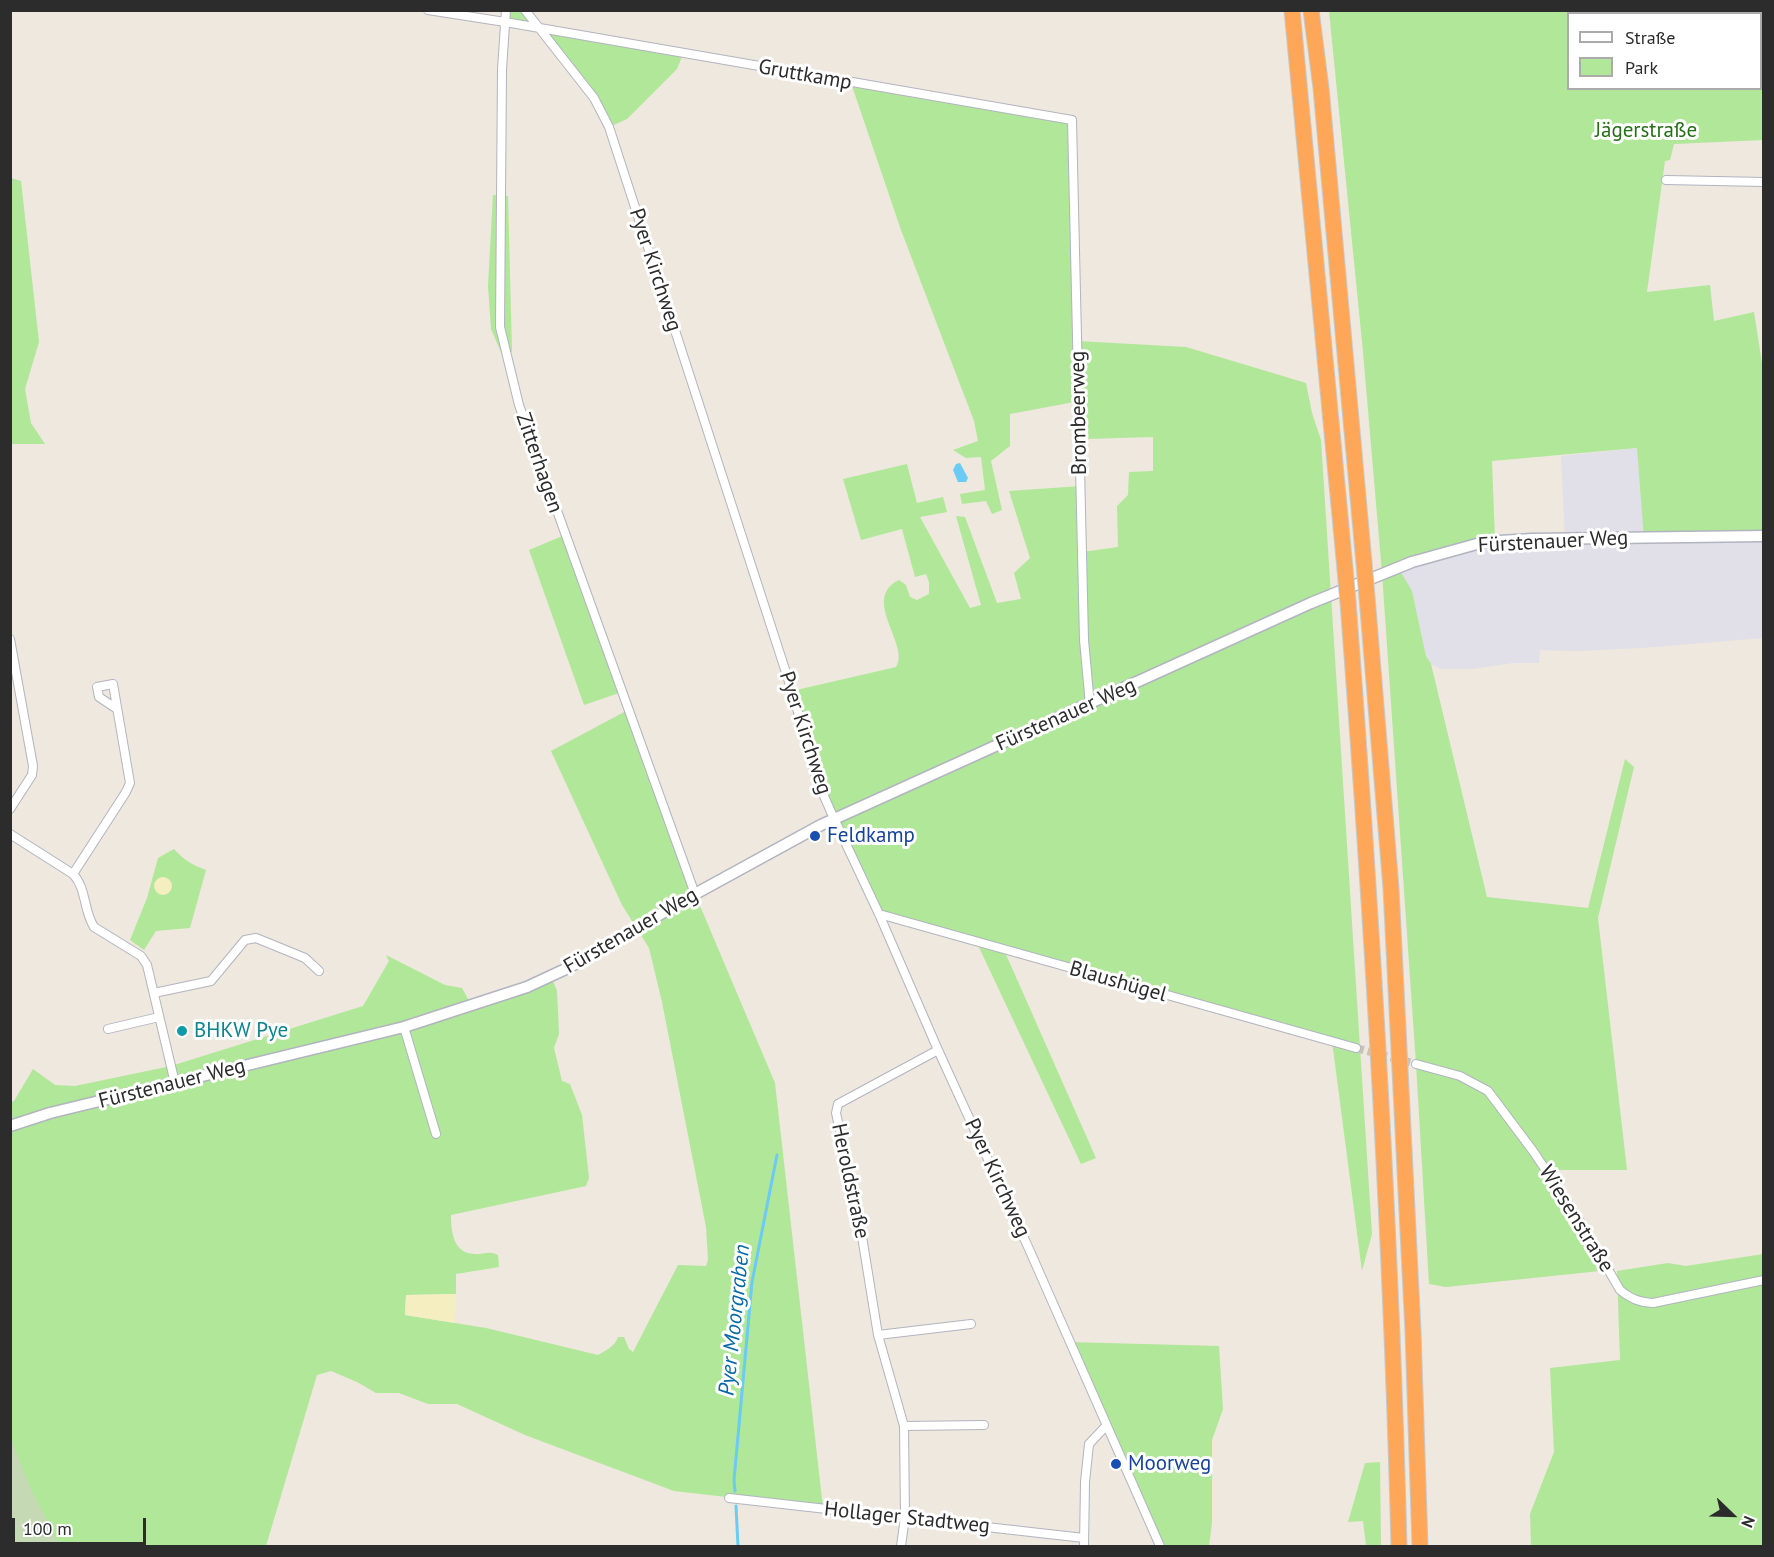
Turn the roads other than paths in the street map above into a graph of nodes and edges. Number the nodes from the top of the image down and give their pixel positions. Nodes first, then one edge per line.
1 (428, 10) edge
2 (506, 10) edge
3 (525, 10) edge
4 (1292, 10) edge
5 (1311, 10) edge
6 (505, 22) junction
7 (538, 29) junction
8 (1072, 120) joint
9 (1666, 180) dead end
10 (1764, 182) edge
11 (1764, 536) edge
12 (10, 639) edge
13 (1090, 705) junction
14 (117, 709) dead end
15 (10, 809) edge
16 (834, 819) junction
17 (10, 834) edge
18 (73, 874) junction
19 (695, 894) junction
20 (879, 914) junction
21 (319, 971) dead end
22 (154, 993) junction
23 (159, 1017) junction
24 (404, 1027) junction
25 (108, 1029) dead end
26 (1356, 1048) tunnel mouth
27 (938, 1050) junction
28 (1416, 1064) tunnel mouth
29 (175, 1083) junction
30 (10, 1126) edge
31 (435, 1134) dead end
32 (1764, 1280) edge
33 (970, 1324) dead end
34 (878, 1335) junction
35 (984, 1425) dead end
36 (904, 1426) junction
37 (1106, 1426) junction
38 (729, 1498) dead end
39 (905, 1517) junction
40 (1084, 1542) edge
41 (901, 1546) edge
42 (1160, 1546) edge
43 (1399, 1546) edge
44 (1420, 1546) edge

1 - 6 street, Gruttkamp
2 - 6 street, Zitterhagen
3 - 7 street, Pyer Kirchweg
4 - 43 highway, bridge
5 - 44 highway, bridge
6 - 7 street, Gruttkamp
6 - 19 street, Zitterhagen
7 - 8 street, Gruttkamp
7 - 16 street, Pyer Kirchweg
8 - 13 street, Brombeerweg
9 - 10 street
11 - 13 street, Fürstenauer Weg
12 - 15 street
13 - 16 street, Fürstenauer Weg
14 - 18 street
16 - 19 street, Fürstenauer Weg
16 - 20 street, Pyer Kirchweg
17 - 18 street
18 - 22 street
19 - 24 street, Fürstenauer Weg
20 - 26 street, Blaushügel
20 - 27 street, Pyer Kirchweg
21 - 22 street
22 - 23 street
23 - 25 street
23 - 29 street
24 - 29 street, Fürstenauer Weg
24 - 31 street
27 - 34 street, Heroldstraße
27 - 37 street, Pyer Kirchweg
28 - 32 street, Wiesenstraße
29 - 30 street, Fürstenauer Weg
33 - 34 street
34 - 36 street, Heroldstraße
35 - 36 street
36 - 39 street, Heroldstraße
37 - 40 street
37 - 42 street, Pyer Kirchweg
38 - 39 street, Hollager Stadtweg
39 - 40 street, Hollager Stadtweg
39 - 41 street, Heroldstraße

